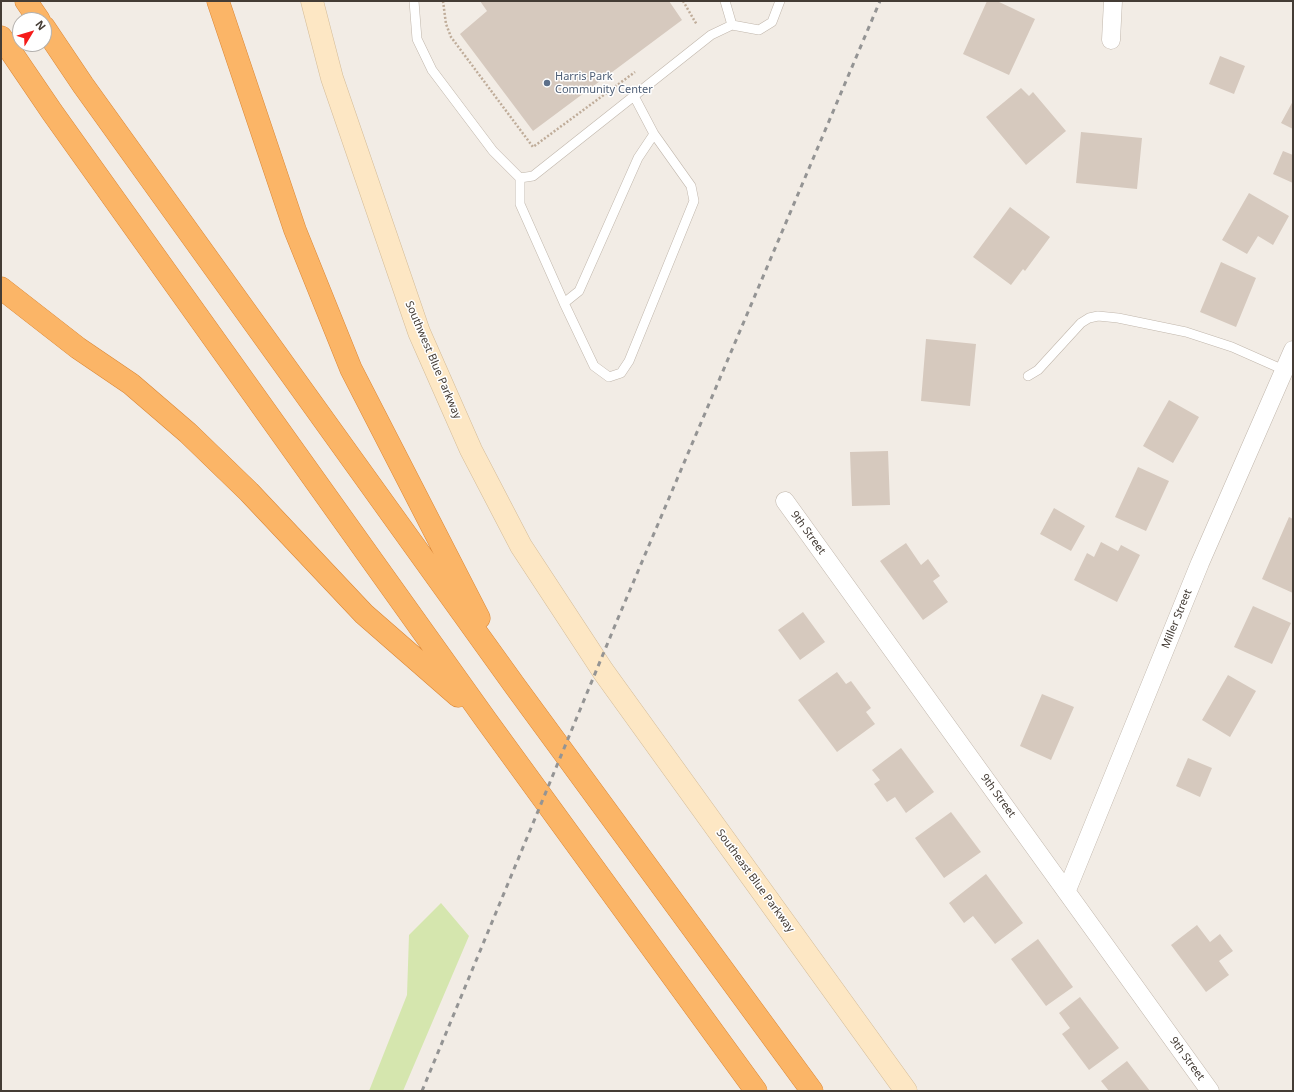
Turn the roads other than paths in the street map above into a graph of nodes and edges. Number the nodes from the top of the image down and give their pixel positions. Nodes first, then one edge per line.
1 (26, 1) edge
2 (218, 1) edge
3 (312, 1) edge
4 (414, 1) edge
5 (725, 1) edge
6 (780, 1) edge
7 (1113, 1) edge
8 (34, 12) edge
9 (732, 25) junction
10 (1, 36) edge
11 (52, 39) edge
12 (1111, 40) dead end
13 (634, 96) junction
14 (654, 134) junction
15 (520, 178) junction
16 (1, 288) edge
17 (564, 303) junction
18 (1293, 350) edge
19 (1284, 370) junction
20 (1028, 376) dead end
21 (785, 501) dead end
22 (603, 671) joint
23 (515, 686) junction
24 (486, 720) junction
25 (1067, 890) junction
26 (756, 1091) edge
27 (812, 1091) edge
28 (906, 1091) edge
29 (1210, 1091) edge

1 - 8 highway
2 - 23 highway
3 - 22 street, Southwest Blue Parkway
4 - 15 lane
5 - 9 lane
6 - 9 lane
7 - 12 street
9 - 13 lane
10 - 24 highway
11 - 23 highway
13 - 14 lane
13 - 15 lane
14 - 17 lane
14 - 17 lane
15 - 17 lane
16 - 24 highway
18 - 19 street, Miller Street
19 - 20 lane
19 - 25 street, Miller Street
21 - 25 street, 9th Street
22 - 28 street, Southeast Blue Parkway
23 - 27 highway
24 - 26 highway
25 - 29 street, 9th Street

